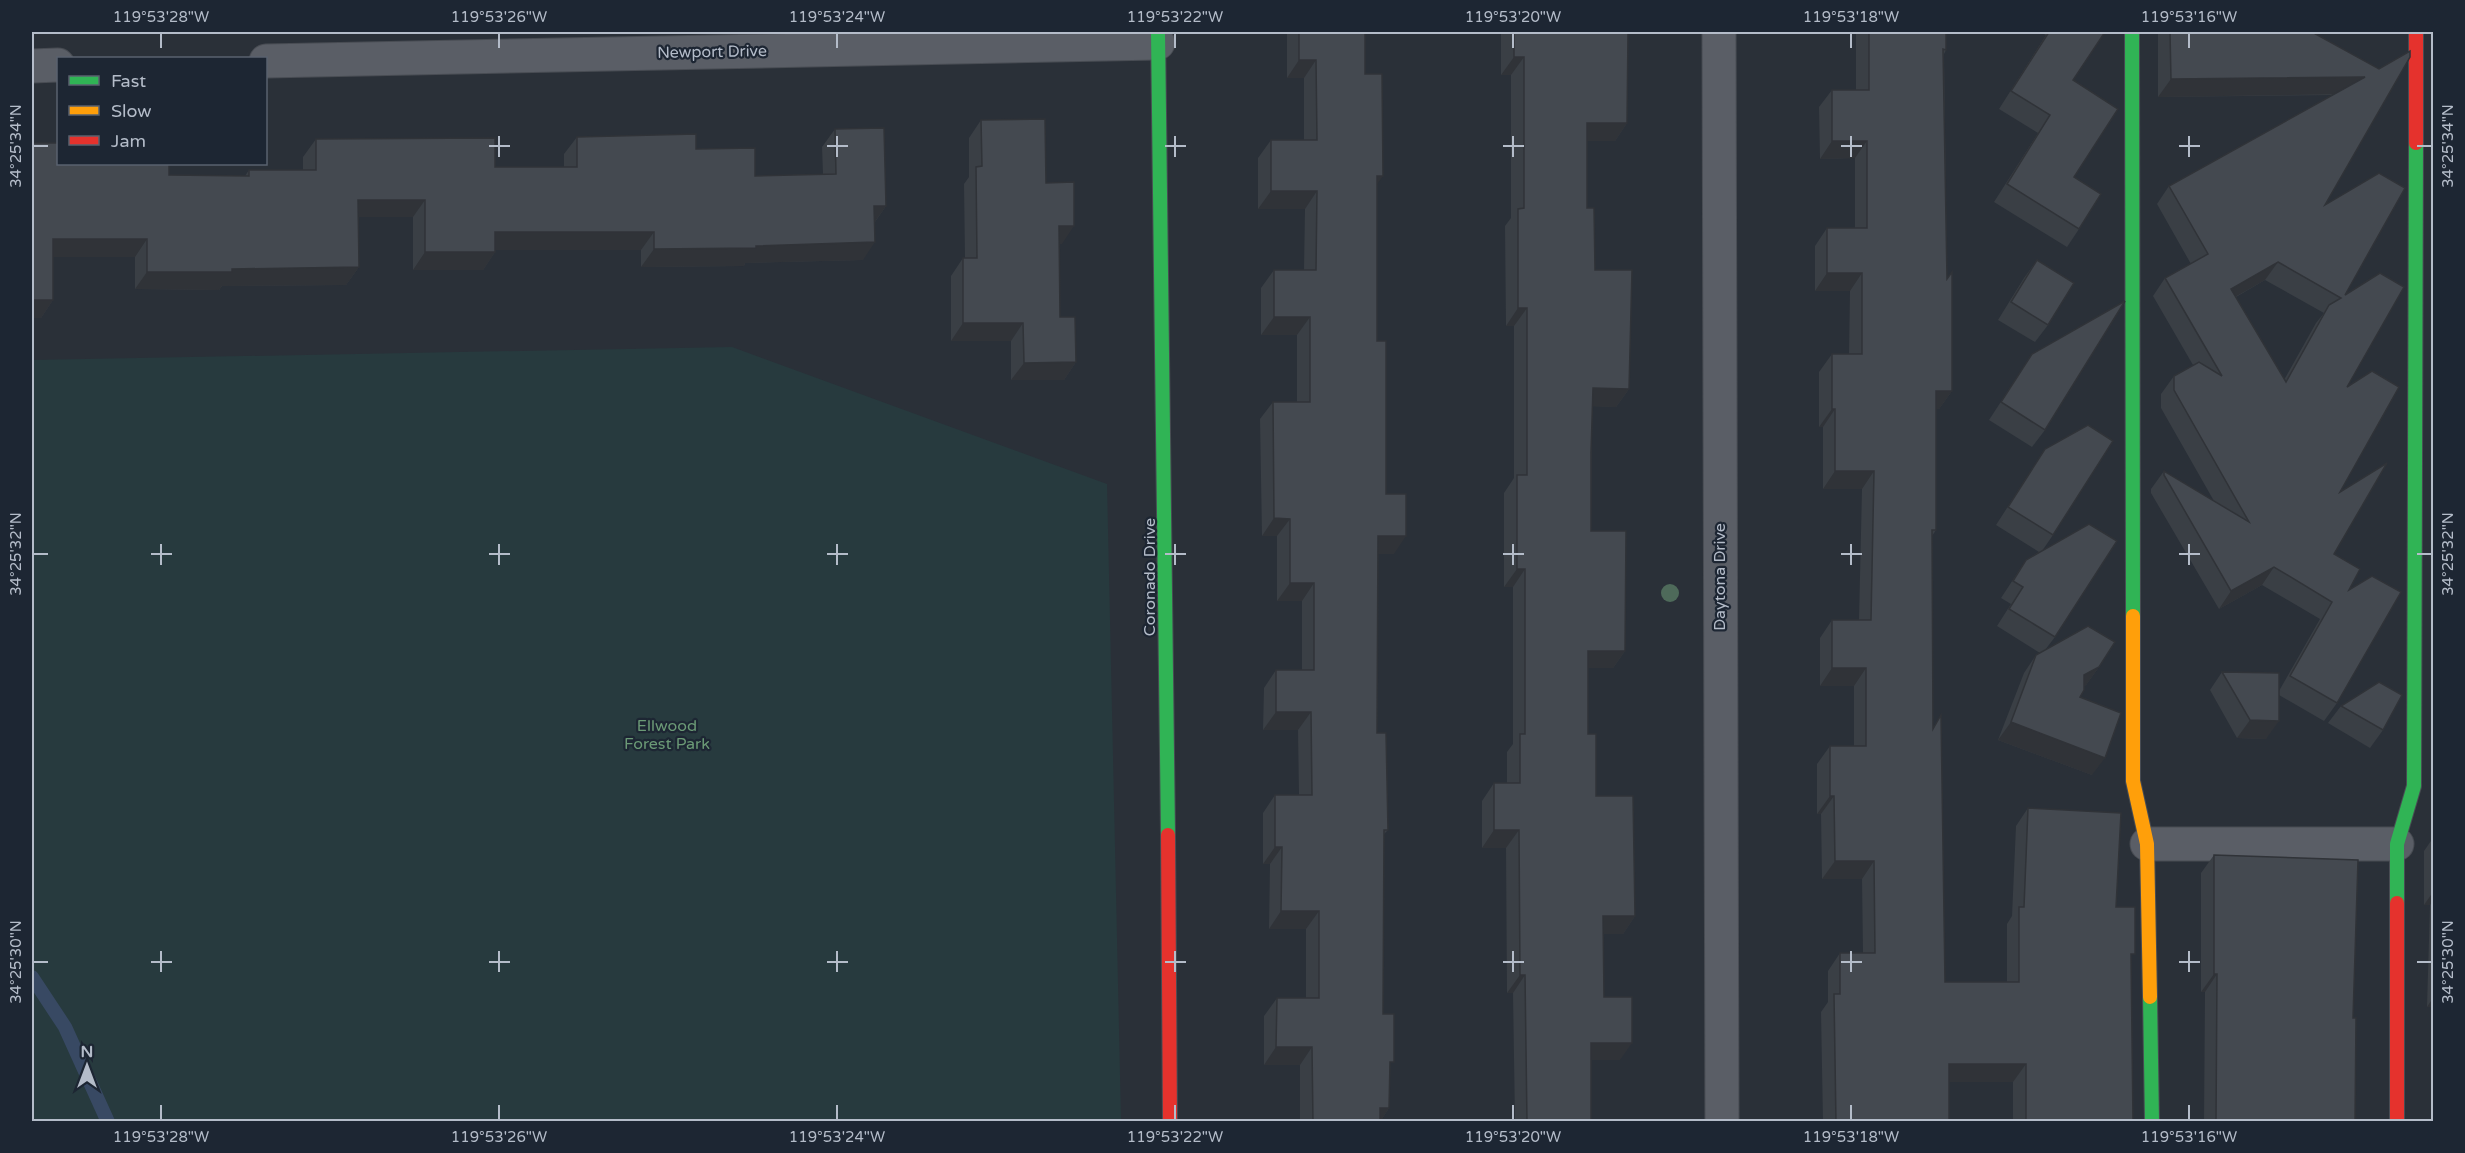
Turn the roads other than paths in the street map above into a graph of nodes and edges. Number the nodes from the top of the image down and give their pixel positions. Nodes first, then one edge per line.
1 (1719, 32) edge
2 (2132, 32) edge
3 (2416, 32) edge
4 (1158, 37) edge
5 (267, 61) edge
6 (57, 65) edge
7 (32, 66) edge
8 (2147, 844) junction
9 (2397, 844) junction
10 (1170, 1122) edge
11 (1722, 1122) edge
12 (2152, 1122) edge
13 (2397, 1122) edge

1 - 11 street, Daytona Drive
2 - 8 street
3 - 9 street
4 - 5 street, Newport Drive
4 - 10 street, Coronado Drive
6 - 7 street
8 - 9 street
8 - 12 street
9 - 13 street

